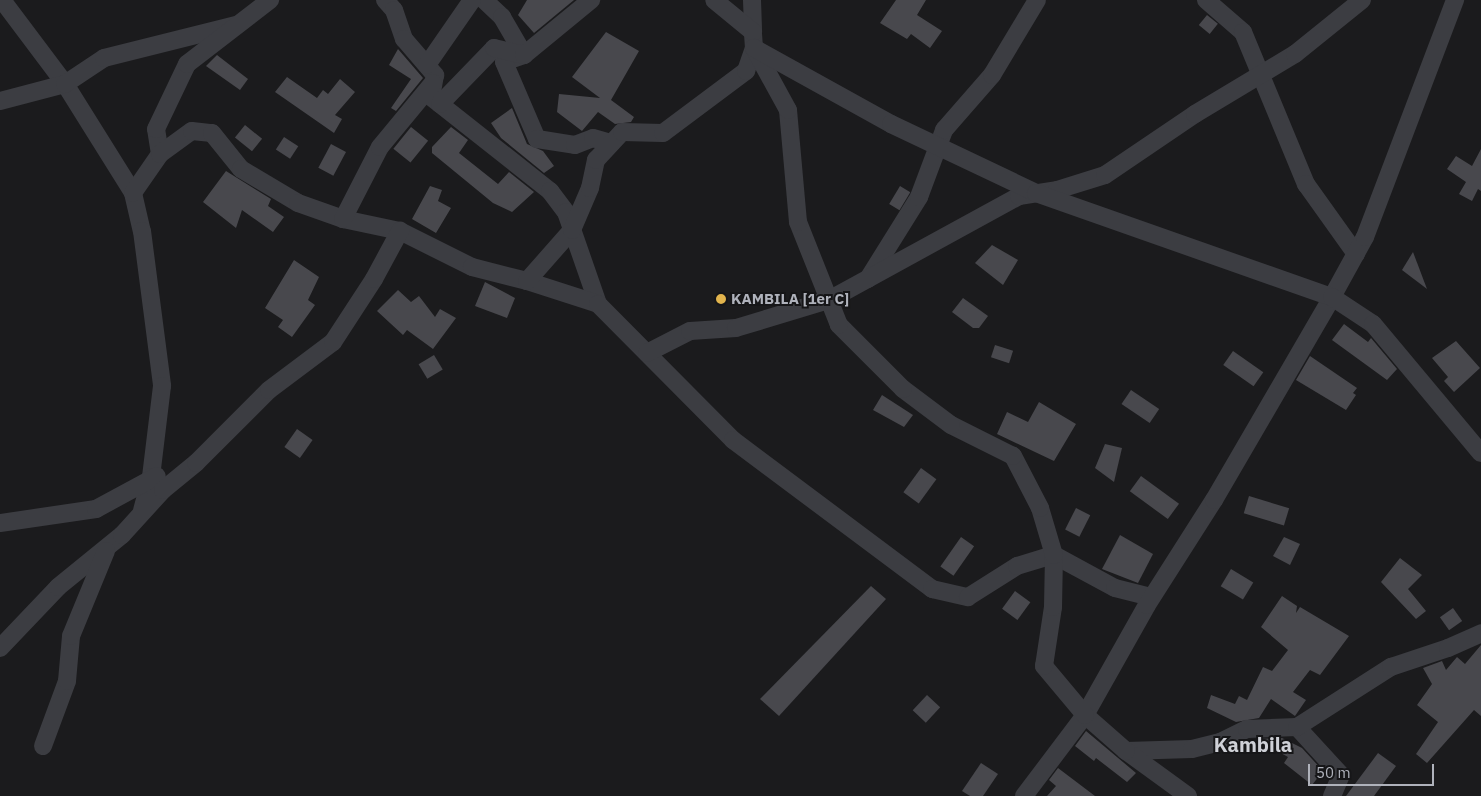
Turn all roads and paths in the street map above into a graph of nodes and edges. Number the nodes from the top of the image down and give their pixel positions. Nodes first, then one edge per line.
1 (2, 0) edge
2 (270, 0) edge
3 (385, 0) edge
4 (472, 0) edge
5 (484, 0) edge
6 (591, 0) edge
7 (714, 0) edge
8 (752, 0) edge
9 (1038, 0) edge
10 (1206, 0) edge
11 (1362, 0) edge
12 (1456, 0) edge
13 (236, 25) junction
14 (754, 40) junction
15 (524, 55) junction
16 (427, 65) junction
17 (1262, 75) junction
18 (434, 83) junction
19 (65, 84) junction
20 (0, 101) edge
21 (440, 104) junction
22 (611, 143) junction
23 (938, 146) junction
24 (160, 154) junction
25 (133, 193) junction
26 (1036, 193) junction
27 (342, 220) junction
28 (400, 230) junction
29 (572, 230) junction
30 (1356, 254) junction
31 (527, 280) junction
32 (868, 280) junction
33 (1332, 297) junction
34 (829, 300) junction
35 (598, 304) junction
36 (647, 353) junction
37 (1481, 452) edge
38 (186, 471) junction
39 (151, 477) junction
40 (141, 514) junction
41 (0, 523) edge
42 (108, 546) junction
43 (1054, 555) junction
44 (1151, 597) junction
45 (1481, 633) edge
46 (0, 648) edge
47 (1085, 715) junction
48 (1296, 728) junction
49 (43, 746) dead end
50 (1126, 751) junction
51 (1024, 796) edge
52 (1188, 796) edge
53 (1332, 796) edge

1 - 19 street
2 - 13 street
3 - 16 street
4 - 16 street
5 - 15 street
6 - 15 street
7 - 14 street
8 - 14 street
9 - 23 street
10 - 17 street
11 - 17 street
12 - 30 street
13 - 19 street
13 - 24 street
14 - 22 street
14 - 23 street
14 - 34 street
15 - 21 street
15 - 22 street
16 - 18 street
17 - 26 street
17 - 30 street
18 - 21 street
18 - 27 street
19 - 20 street
19 - 25 street
21 - 29 street
22 - 29 street
23 - 26 street
23 - 32 street
24 - 25 street
24 - 27 street
25 - 39 street
26 - 32 street
26 - 33 street
27 - 28 street
28 - 31 street
28 - 38 street
29 - 31 street
29 - 35 street
30 - 33 street
31 - 35 street
32 - 34 street
33 - 37 street
33 - 44 street
34 - 36 street
34 - 43 street
35 - 36 street
36 - 43 street
38 - 39 street
38 - 40 street
39 - 40 street
39 - 41 street
40 - 42 street
42 - 46 street
42 - 49 street
43 - 44 street
43 - 47 street
44 - 47 street
45 - 48 street
47 - 50 street
47 - 51 street
48 - 50 street
48 - 53 street
50 - 52 street

